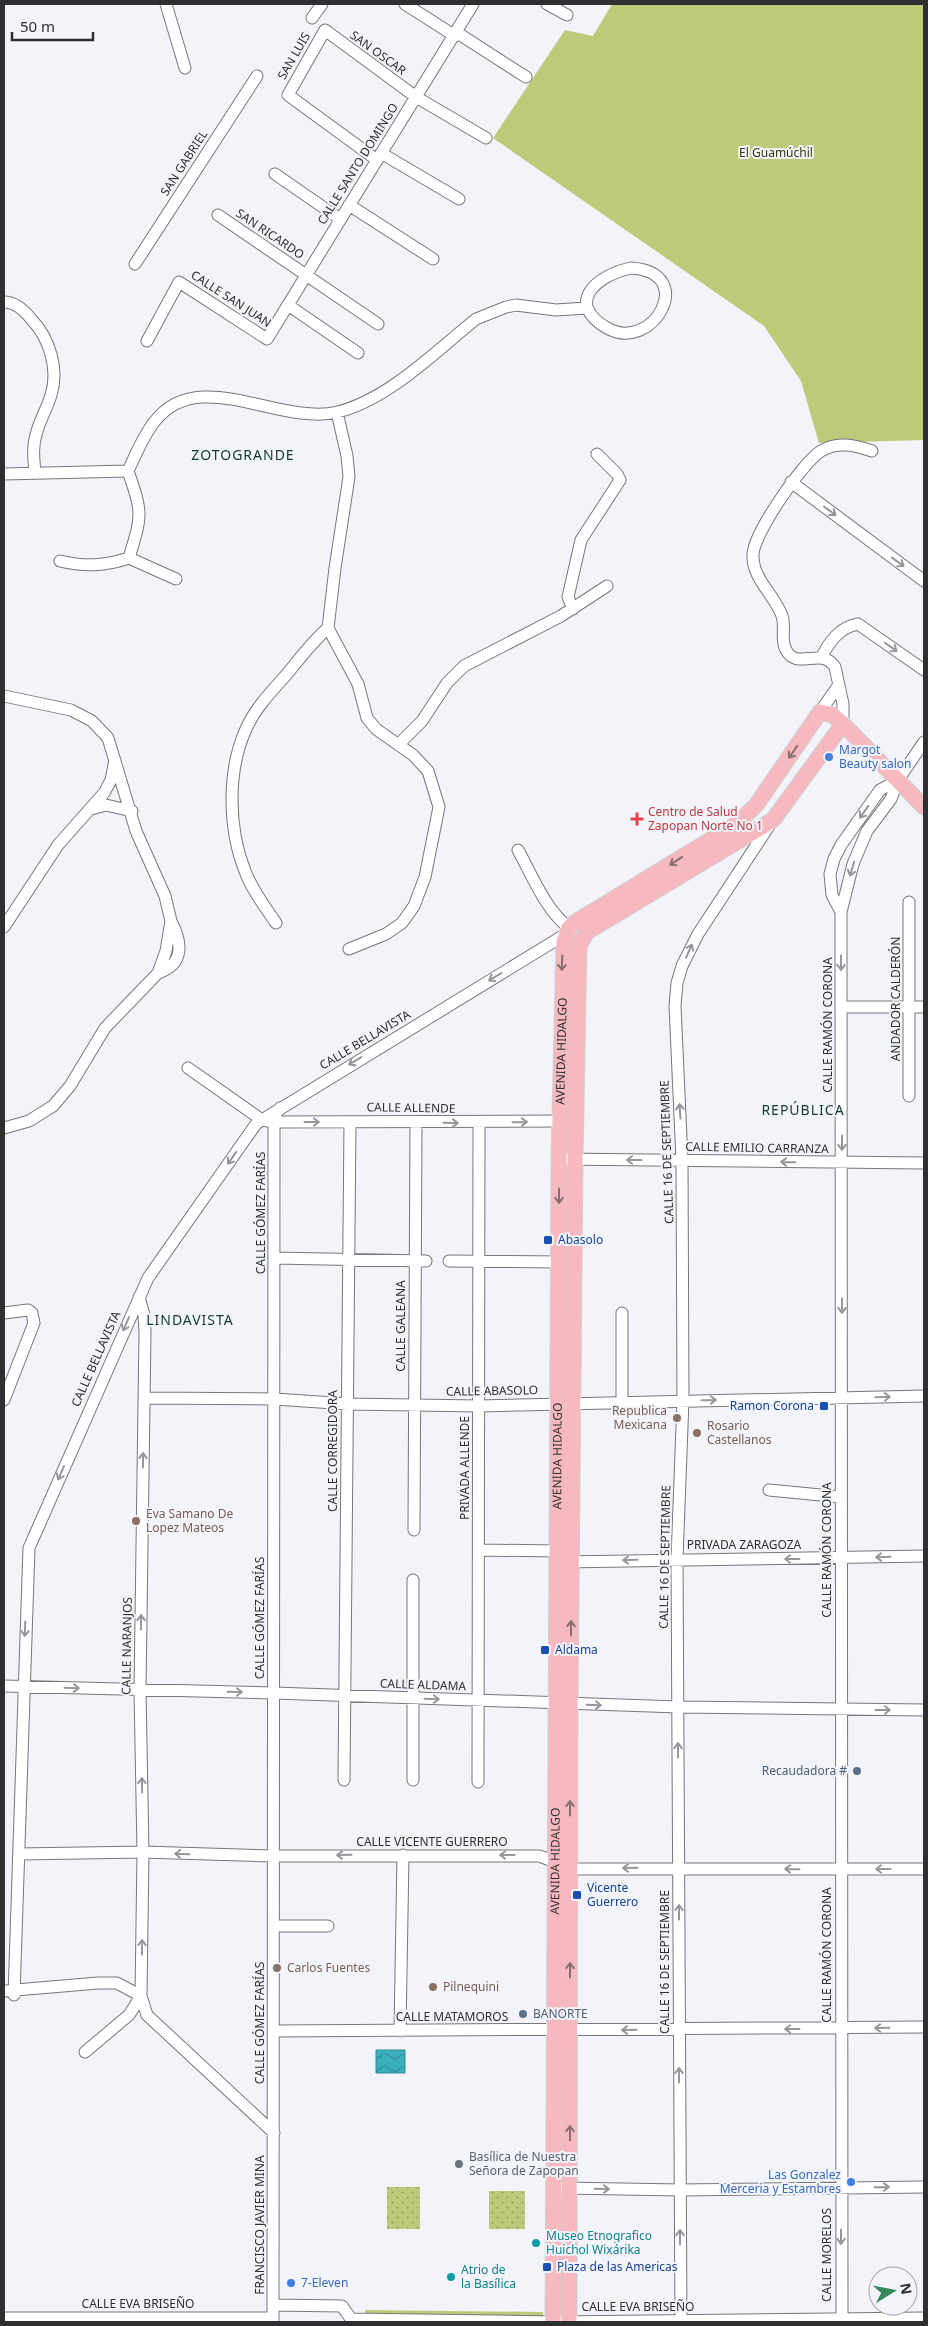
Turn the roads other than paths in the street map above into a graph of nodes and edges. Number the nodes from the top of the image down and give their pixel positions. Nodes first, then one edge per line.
1 (166, 4) edge
2 (322, 4) edge
3 (405, 4) edge
4 (473, 4) edge
5 (547, 4) edge
6 (567, 15) dead end
7 (312, 18) dead end
8 (325, 30) joint
9 (456, 34) junction
10 (185, 68) dead end
11 (257, 76) dead end
12 (526, 77) dead end
13 (416, 97) junction
14 (486, 138) dead end
15 (379, 157) junction
16 (275, 174) dead end
17 (459, 199) dead end
18 (349, 205) junction
19 (218, 215) dead end
20 (340, 219) junction
21 (433, 259) dead end
22 (134, 264) dead end
23 (306, 275) junction
24 (4, 302) edge
25 (288, 305) junction
26 (587, 308) junction
27 (378, 324) dead end
28 (267, 339) joint
29 (147, 341) dead end
30 (358, 353) dead end
31 (337, 412) junction
32 (872, 451) dead end
33 (597, 454) dead end
34 (128, 471) junction
35 (35, 473) junction
36 (4, 474) edge
37 (791, 482) junction
38 (129, 558) junction
39 (60, 561) dead end
40 (176, 579) dead end
41 (924, 581) edge
42 (607, 586) dead end
43 (573, 608) junction
44 (328, 628) junction
45 (822, 656) junction
46 (924, 670) edge
47 (838, 686) junction
48 (4, 696) edge
49 (820, 712) junction
50 (843, 724) junction
51 (924, 742) edge
52 (398, 745) junction
53 (116, 760) junction
54 (898, 780) junction
55 (924, 807) edge
56 (91, 809) junction
57 (132, 811) junction
58 (773, 820) junction
59 (518, 850) dead end
60 (909, 902) dead end
61 (841, 912) junction
62 (276, 923) dead end
63 (4, 927) edge
64 (568, 931) junction
65 (349, 949) dead end
66 (842, 1007) junction
67 (910, 1007) junction
68 (924, 1007) edge
69 (569, 1012) junction
70 (188, 1068) dead end
71 (909, 1096) dead end
72 (283, 1105) junction
73 (262, 1120) junction
74 (560, 1121) junction
75 (274, 1122) junction
76 (350, 1122) junction
77 (416, 1122) junction
78 (480, 1123) junction
79 (4, 1128) edge
80 (559, 1159) junction
81 (575, 1159) junction
82 (682, 1160) junction
83 (842, 1163) junction
84 (924, 1163) edge
85 (275, 1258) junction
86 (349, 1260) junction
87 (421, 1261) junction
88 (449, 1261) dead end
89 (479, 1262) junction
90 (559, 1262) junction
91 (138, 1297) junction
92 (4, 1313) edge
93 (622, 1314) dead end
94 (924, 1396) edge
95 (144, 1398) junction
96 (842, 1398) junction
97 (275, 1399) junction
98 (4, 1400) edge
99 (682, 1400) junction
100 (622, 1402) junction
101 (565, 1403) junction
102 (348, 1404) junction
103 (415, 1405) junction
104 (479, 1406) junction
105 (769, 1490) dead end
106 (841, 1497) junction
107 (414, 1530) dead end
108 (479, 1550) junction
109 (924, 1556) edge
110 (562, 1558) junction
111 (841, 1558) junction
112 (677, 1559) junction
113 (413, 1580) dead end
114 (4, 1686) edge
115 (23, 1687) junction
116 (140, 1690) junction
117 (274, 1693) junction
118 (345, 1696) junction
119 (413, 1698) junction
120 (478, 1700) junction
121 (563, 1704) junction
122 (678, 1707) junction
123 (841, 1710) junction
124 (924, 1710) edge
125 (344, 1780) dead end
126 (412, 1780) dead end
127 (478, 1782) dead end
128 (143, 1852) junction
129 (20, 1854) junction
130 (403, 1855) junction
131 (274, 1856) junction
132 (554, 1861) junction
133 (570, 1868) junction
134 (678, 1868) junction
135 (924, 1869) edge
136 (841, 1870) junction
137 (274, 1926) junction
138 (328, 1926) dead end
139 (9, 1993) edge
140 (142, 1996) junction
141 (924, 2027) edge
142 (679, 2029) junction
143 (840, 2029) junction
144 (554, 2030) junction
145 (570, 2030) junction
146 (274, 2031) junction
147 (400, 2031) junction
148 (85, 2052) dead end
149 (274, 2133) junction
150 (924, 2186) edge
151 (553, 2188) junction
152 (570, 2188) junction
153 (841, 2188) junction
154 (680, 2190) junction
155 (273, 2306) junction
156 (4, 2318) edge
157 (924, 2318) edge
158 (161, 2320) edge
159 (273, 2320) edge
160 (350, 2320) edge
161 (842, 2321) edge
162 (553, 2322) edge
163 (569, 2322) edge
164 (681, 2322) edge

1 - 10 street
2 - 7 street
3 - 9 street
4 - 9 street, CALLE SANTO DOMINGO
5 - 6 street
8 - 13 street, SAN OSCAR
8 - 15 street, SAN LUIS
9 - 12 street
9 - 13 street, CALLE SANTO DOMINGO
11 - 22 street, SAN GABRIEL
13 - 14 street, SAN OSCAR
13 - 15 street, CALLE SANTO DOMINGO
15 - 17 street
15 - 18 street, CALLE SANTO DOMINGO
16 - 20 street
18 - 20 street, CALLE SANTO DOMINGO
18 - 21 street
19 - 23 street, SAN RICARDO
20 - 23 street, CALLE SANTO DOMINGO
23 - 25 street, CALLE SANTO DOMINGO
23 - 27 street, SAN RICARDO
24 - 35 street
25 - 28 street, CALLE SANTO DOMINGO
25 - 30 street
26 - 26 street
26 - 31 street
28 - 29 street, CALLE SAN JUAN
31 - 34 street
31 - 44 street
32 - 37 street
33 - 43 street
34 - 35 street
34 - 38 street
35 - 36 street
37 -> 41 street
37 - 45 street
38 - 39 street
38 - 40 street
42 - 43 street
43 - 52 street
44 - 52 street
44 - 62 street
45 -> 46 street
45 - 47 street
47 - 49 street
47 - 50 street
48 - 53 street
49 - 50 main road
49 -> 64 main road
50 - 54 main road
50 - 58 main road, AVENIDA HIDALGO
51 - 54 street
52 - 65 street
53 - 56 street
53 - 57 street
54 - 55 main road
54 -> 61 street, CALLE RAMÓN CORONA
54 -> 61 street, CALLE RAMÓN CORONA
56 - 57 street
56 - 63 street
57 - 79 street
58 - 69 main road, AVENIDA HIDALGO
82 -> 58 street, CALLE 16 DE SEPTIEMBRE
59 - 64 street
60 - 67 street, ANDADOR CALDERÓN
61 -> 66 street, CALLE RAMÓN CORONA
64 -> 69 main road, AVENIDA HIDALGO
64 -> 72 street, CALLE BELLAVISTA
66 - 67 street
66 -> 83 street, CALLE RAMÓN CORONA
67 - 68 street
67 - 71 street, ANDADOR CALDERÓN
69 - 74 main road, AVENIDA HIDALGO
69 - 81 main road, AVENIDA HIDALGO
70 - 73 street
72 - 73 street, CALLE BELLAVISTA
72 - 75 street, CALLE GÓMEZ FARÍAS
73 - 75 street, CALLE ALLENDE
73 -> 91 street, CALLE BELLAVISTA
78 -> 74 street, CALLE ALLENDE
74 - 80 main road, AVENIDA HIDALGO
75 -> 76 street, CALLE ALLENDE
75 - 85 street, CALLE GÓMEZ FARÍAS
76 - 77 street, CALLE ALLENDE
76 - 86 street, CALLE CORREGIDORA
77 -> 78 street, CALLE ALLENDE
77 - 87 street, CALLE GALEANA
78 - 89 street, PRIVADA ALLENDE
80 - 81 street, CALLE EMILIO CARRANZA
80 -> 90 main road, AVENIDA HIDALGO
82 -> 81 street, CALLE EMILIO CARRANZA
81 - 101 main road, AVENIDA HIDALGO
83 -> 82 street, CALLE EMILIO CARRANZA
82 - 99 street, CALLE 16 DE SEPTIEMBRE
83 - 84 street, CALLE EMILIO CARRANZA
83 -> 96 street, CALLE RAMÓN CORONA
85 - 86 street
85 - 97 street, CALLE GÓMEZ FARÍAS
86 - 87 street
86 - 102 street, CALLE CORREGIDORA
87 - 103 street, CALLE GALEANA
88 - 89 street
89 - 90 street
89 - 104 street, PRIVADA ALLENDE
90 - 101 main road, AVENIDA HIDALGO
91 - 95 street, CALLE NARANJOS
91 -> 115 street, CALLE BELLAVISTA
92 - 98 street
93 - 100 street
96 -> 94 street, CALLE ABASOLO
95 - 97 street, CALLE ABASOLO
116 -> 95 street, CALLE NARANJOS
99 -> 96 street, CALLE ABASOLO
96 - 106 street, CALLE RAMÓN CORONA
97 - 102 street, CALLE ABASOLO
97 - 117 street, CALLE GÓMEZ FARÍAS
99 - 100 street, CALLE ABASOLO
99 - 112 street, CALLE 16 DE SEPTIEMBRE
100 - 101 street, CALLE ABASOLO
101 - 104 street, CALLE ABASOLO
101 - 110 main road, AVENIDA HIDALGO
102 - 103 street, CALLE ABASOLO
102 - 118 street, CALLE CORREGIDORA
103 - 104 street, CALLE ABASOLO
103 - 107 street, CALLE GALEANA
104 - 108 street, PRIVADA ALLENDE
105 - 106 street
106 - 111 street, CALLE RAMÓN CORONA
108 - 110 street, PRIVADA ZARAGOZA
108 - 120 street, PRIVADA ALLENDE
109 -> 111 street, PRIVADA ZARAGOZA
112 -> 110 street, PRIVADA ZARAGOZA
110 - 121 main road, AVENIDA HIDALGO
111 -> 112 street, PRIVADA ZARAGOZA
111 - 123 street, CALLE RAMÓN CORONA
112 - 122 street, CALLE 16 DE SEPTIEMBRE
113 - 119 street
114 - 115 street, CALLE ALDAMA
115 -> 116 street, CALLE ALDAMA
115 - 129 street, CALLE BELLAVISTA
116 -> 117 street, CALLE ALDAMA
128 -> 116 street, CALLE NARANJOS
117 - 118 street, CALLE ALDAMA
117 - 131 street, CALLE GÓMEZ FARÍAS
118 - 119 street, CALLE ALDAMA
118 - 125 street, CALLE CORREGIDORA
119 -> 120 street, CALLE ALDAMA
119 - 126 street
120 - 121 street, CALLE ALDAMA
120 - 127 street, PRIVADA ALLENDE
121 -> 122 street, CALLE ALDAMA
121 - 132 main road, AVENIDA HIDALGO
133 -> 121 main road, AVENIDA HIDALGO
122 - 123 street, CALLE ALDAMA
134 -> 122 street, CALLE 16 DE SEPTIEMBRE
123 -> 124 street, CALLE ALDAMA
123 - 136 street, CALLE RAMÓN CORONA
128 - 129 street, CALLE VICENTE GUERRERO
131 -> 128 street, CALLE VICENTE GUERRERO
140 -> 128 street, CALLE NARANJOS
129 - 139 street, CALLE BELLAVISTA
130 -> 131 street, CALLE VICENTE GUERRERO
132 -> 130 street, CALLE VICENTE GUERRERO
130 - 147 street
131 - 137 street, CALLE GÓMEZ FARÍAS
132 - 133 street, CALLE VICENTE GUERRERO
132 - 144 main road, AVENIDA HIDALGO
134 -> 133 street, CALLE VICENTE GUERRERO
145 -> 133 main road, AVENIDA HIDALGO
136 -> 134 street, CALLE VICENTE GUERRERO
142 -> 134 street, CALLE 16 DE SEPTIEMBRE
135 -> 136 street, CALLE VICENTE GUERRERO
136 - 143 street, CALLE RAMÓN CORONA
137 - 138 street
137 - 146 street, CALLE GÓMEZ FARÍAS
139 - 140 street
140 - 148 street
140 - 149 street
141 -> 143 street, CALLE MATAMOROS
143 -> 142 street, CALLE MATAMOROS
142 -> 145 street, CALLE MATAMOROS
154 -> 142 street, CALLE 16 DE SEPTIEMBRE
143 - 153 street, CALLE RAMÓN CORONA
144 - 145 street, CALLE MATAMOROS
144 - 147 street, CALLE MATAMOROS
144 - 151 main road, AVENIDA HIDALGO
152 -> 145 main road, AVENIDA HIDALGO
146 - 147 street, CALLE MATAMOROS
146 - 149 street, CALLE GÓMEZ FARÍAS
149 - 155 street, FRANCISCO JAVIER MINA
153 -> 150 street
151 - 152 street
151 - 162 main road, AVENIDA HIDALGO
152 -> 154 street
152 - 163 main road, AVENIDA HIDALGO
153 - 154 street
153 -> 161 street, CALLE MORELOS
164 -> 154 street, CALLE 16 DE SEPTIEMBRE
155 - 159 street, FRANCISCO JAVIER MINA
155 - 160 street, CALLE EVA BRISEÑO
156 - 158 street, CALLE EVA BRISEÑO
157 - 161 street, CALLE EVA BRISEÑO
158 - 159 street, CALLE EVA BRISEÑO
160 - 162 street, CALLE EVA BRISEÑO
161 - 164 street, CALLE EVA BRISEÑO
162 - 163 street, CALLE EVA BRISEÑO
163 - 164 street, CALLE EVA BRISEÑO

